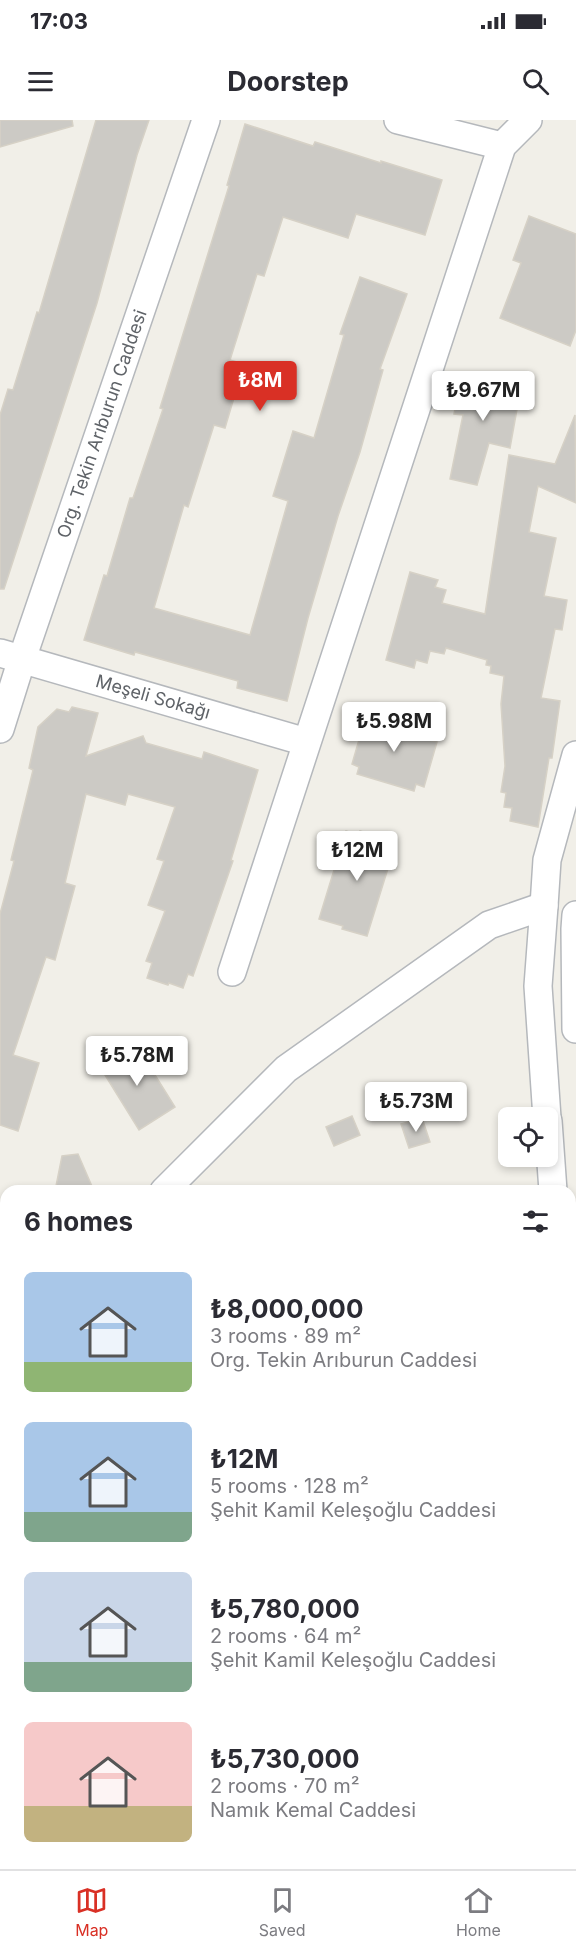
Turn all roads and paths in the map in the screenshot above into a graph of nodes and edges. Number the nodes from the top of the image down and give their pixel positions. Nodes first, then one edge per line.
1 (206, 120) edge
2 (398, 120) edge
3 (528, 120) edge
4 (448, 127) edge
5 (502, 146) junction
6 (11, 656) edge
7 (0, 729) edge
8 (306, 742) junction
9 (576, 755) edge
10 (544, 906) junction
11 (576, 915) edge
12 (232, 972) dead end
13 (576, 1018) edge
14 (576, 1029) edge
15 (546, 1107) edge
16 (550, 1167) edge
17 (170, 1185) edge
18 (552, 1185) edge

1 - 6 street, Org. Tekin Arıburun Caddesi
2 - 4 street
3 - 5 street
4 - 5 street
5 - 8 street
6 - 7 street, Org. Tekin Arıburun Caddesi
6 - 8 street, Meşeli Sokağı
8 - 12 street
9 - 10 street
10 - 15 street
10 - 17 street
11 - 13 street
13 - 14 street
16 - 18 street

